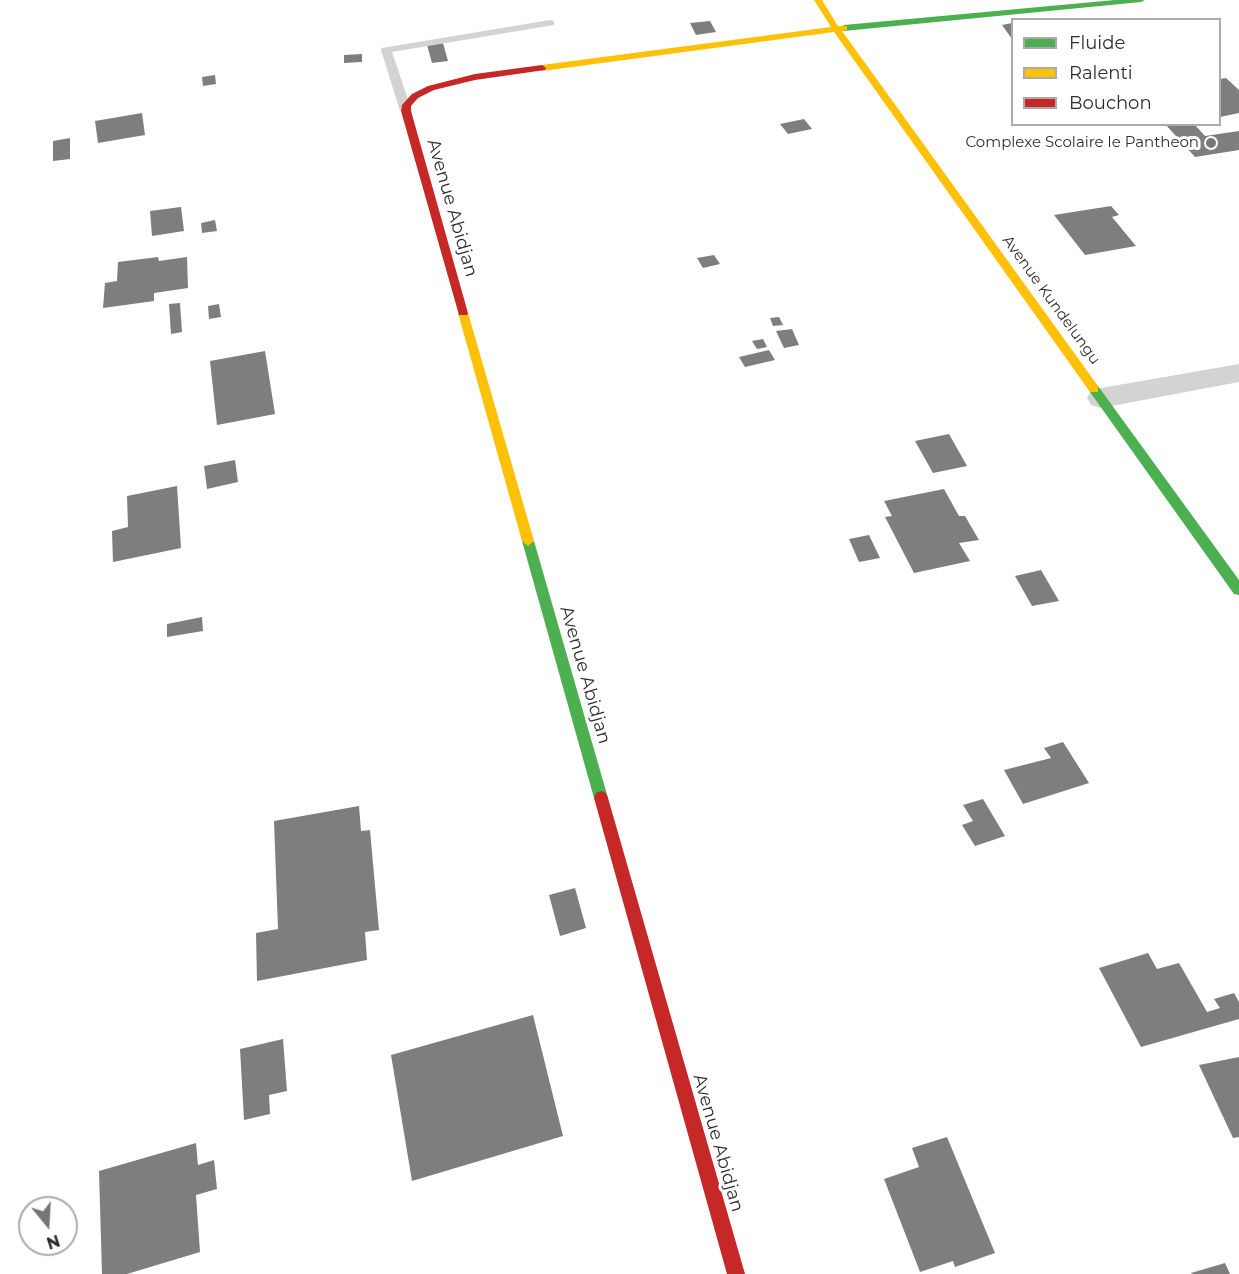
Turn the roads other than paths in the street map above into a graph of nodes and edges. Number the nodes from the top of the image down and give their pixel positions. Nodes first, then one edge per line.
1 (818, 0) edge
2 (1141, 0) edge
3 (550, 23) dead end
4 (836, 28) junction
5 (406, 111) junction
6 (1239, 373) edge
7 (1101, 398) junction
8 (1239, 590) edge
9 (736, 1274) edge

1 - 4 street, Avenue Kundelungu
2 - 4 street
3 - 5 lane
4 - 5 street
4 - 7 street, Avenue Kundelungu
5 - 9 street, Avenue Abidjan
6 - 7 street
7 - 8 street, Avenue Kundelungu

